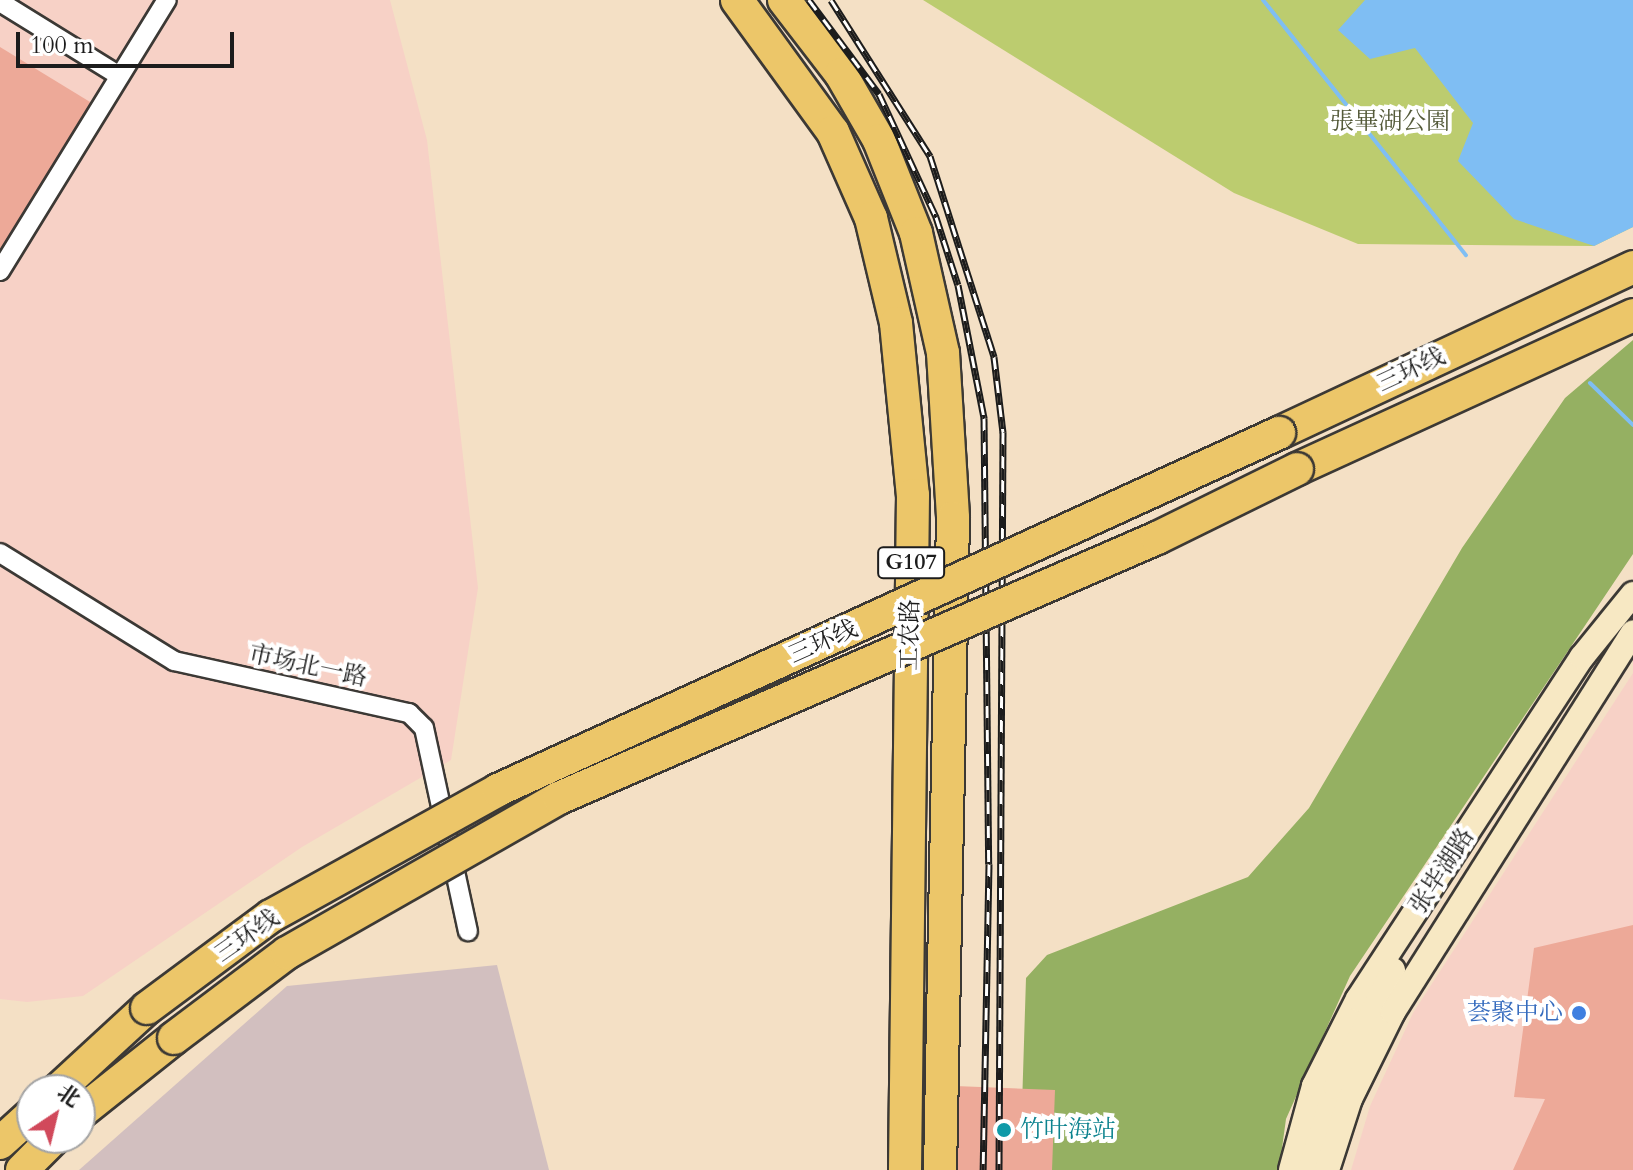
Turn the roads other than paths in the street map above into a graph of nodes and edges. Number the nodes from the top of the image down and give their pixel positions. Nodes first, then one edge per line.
1 (167, 0) edge
2 (737, 0) edge
3 (784, 0) edge
4 (0, 2) edge
5 (118, 75) junction
6 (1633, 267) edge
7 (0, 271) edge
8 (1633, 315) edge
9 (0, 553) edge
10 (1633, 594) edge
11 (1633, 632) edge
12 (1416, 912) junction
13 (468, 931) dead end
14 (75, 1074) edge
15 (96, 1100) edge
16 (16, 1128) edge
17 (0, 1143) edge
18 (38, 1154) edge
19 (22, 1170) edge
20 (905, 1170) edge
21 (940, 1170) edge
22 (1291, 1170) edge
23 (1310, 1170) edge
24 (1327, 1170) edge

1 - 5 street
2 - 20 highway, 工农路 / G107
3 - 21 highway, 工农路 / G107
4 - 5 street
5 - 7 street
6 - 14 highway, 三环线, bridge
8 - 15 highway, 三环线, bridge
9 - 13 street, 市场北一路
10 - 12 main road, 张毕湖路
11 - 24 main road, 张毕湖路
12 - 22 main road, 张毕湖路
12 - 23 main road
16 - 17 highway
18 - 19 highway

